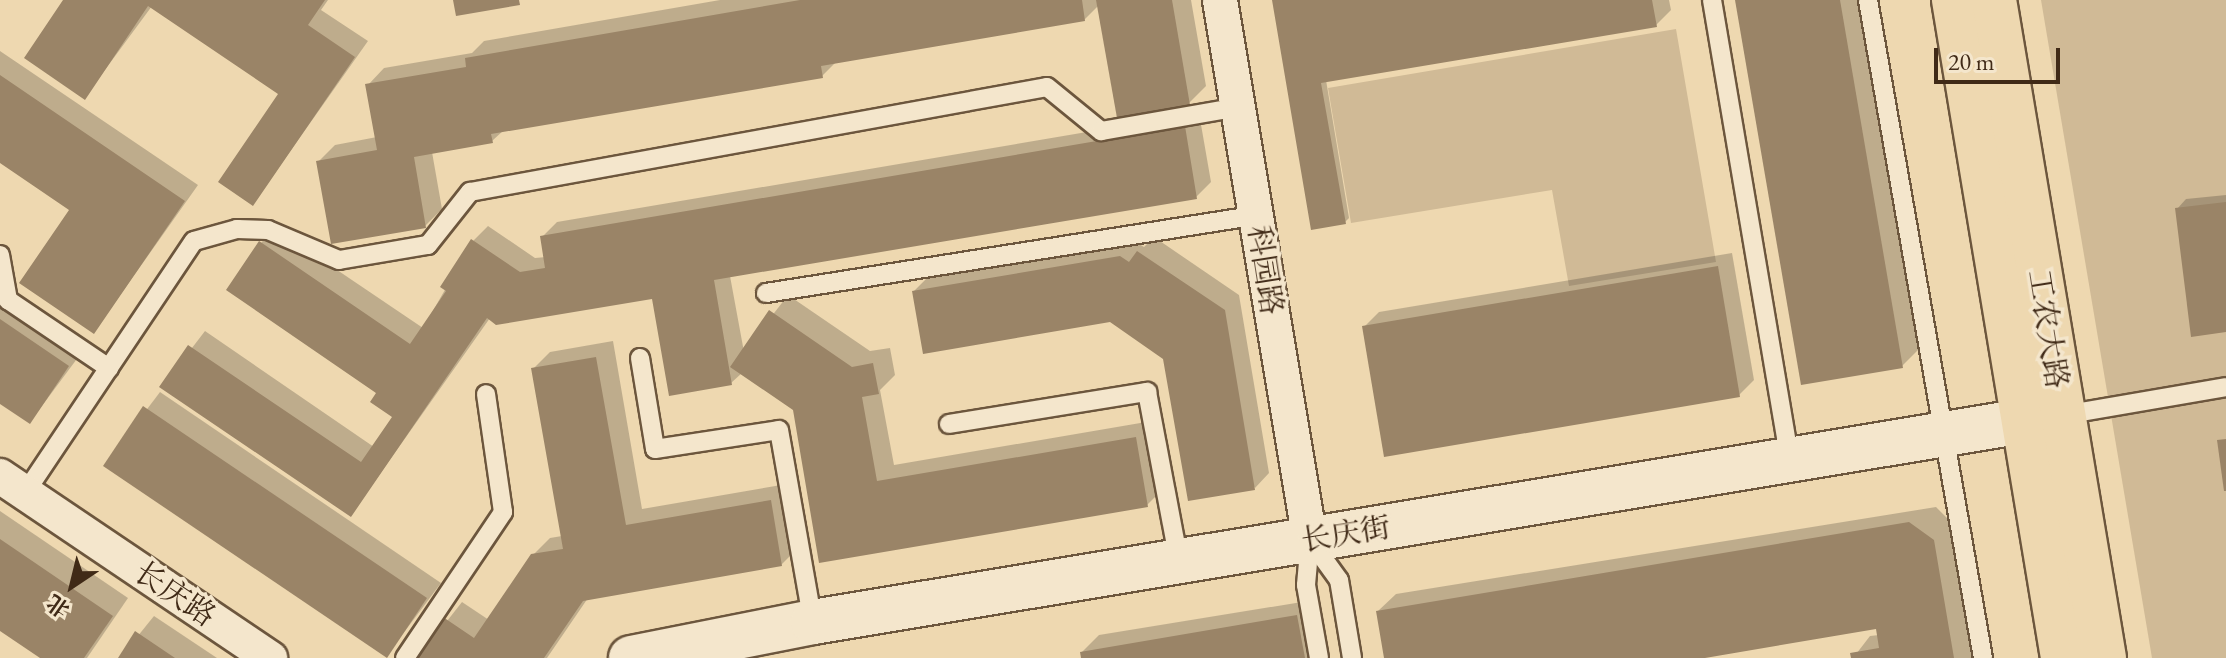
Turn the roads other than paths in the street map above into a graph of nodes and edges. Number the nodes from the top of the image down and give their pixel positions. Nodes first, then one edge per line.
1 (1220, 0) edge
2 (1712, 0) edge
3 (1868, 0) edge
4 (1954, 0) edge
5 (1994, 0) edge
6 (1238, 107) junction
7 (1256, 215) junction
8 (0, 255) edge
9 (766, 293) dead end
10 (640, 358) dead end
11 (109, 368) junction
12 (2226, 387) edge
13 (486, 394) dead end
14 (2043, 418) junction
15 (949, 424) dead end
16 (1946, 434) junction
17 (1790, 460) junction
18 (12, 485) edge
19 (1310, 540) junction
20 (1179, 562) junction
21 (813, 622) junction
22 (270, 658) edge
23 (405, 658) edge
24 (631, 658) edge
25 (1319, 658) edge
26 (1352, 658) edge
27 (1983, 658) edge
28 (2063, 658) edge
29 (2104, 658) edge

1 - 6 street, 科园路
2 - 17 lane
3 - 16 lane
4 - 14 main road, 工农大路
5 - 14 main road, 工农大路
6 - 7 street, 科园路
6 - 11 lane
7 - 9 lane
7 - 19 street, 科园路
8 - 11 lane
10 - 21 lane
11 - 18 lane
12 - 14 lane
13 - 23 lane
14 - 16 street, 长庆街
14 - 28 main road, 工农大路
14 - 29 main road, 工农大路
15 - 20 lane
16 - 17 street, 长庆街
16 - 27 lane
17 - 19 street, 长庆街
18 - 22 street, 长庆路
19 - 20 street, 长庆街
19 - 25 lane
19 - 26 lane
20 - 21 street, 长庆街
21 - 24 street, 长庆街

